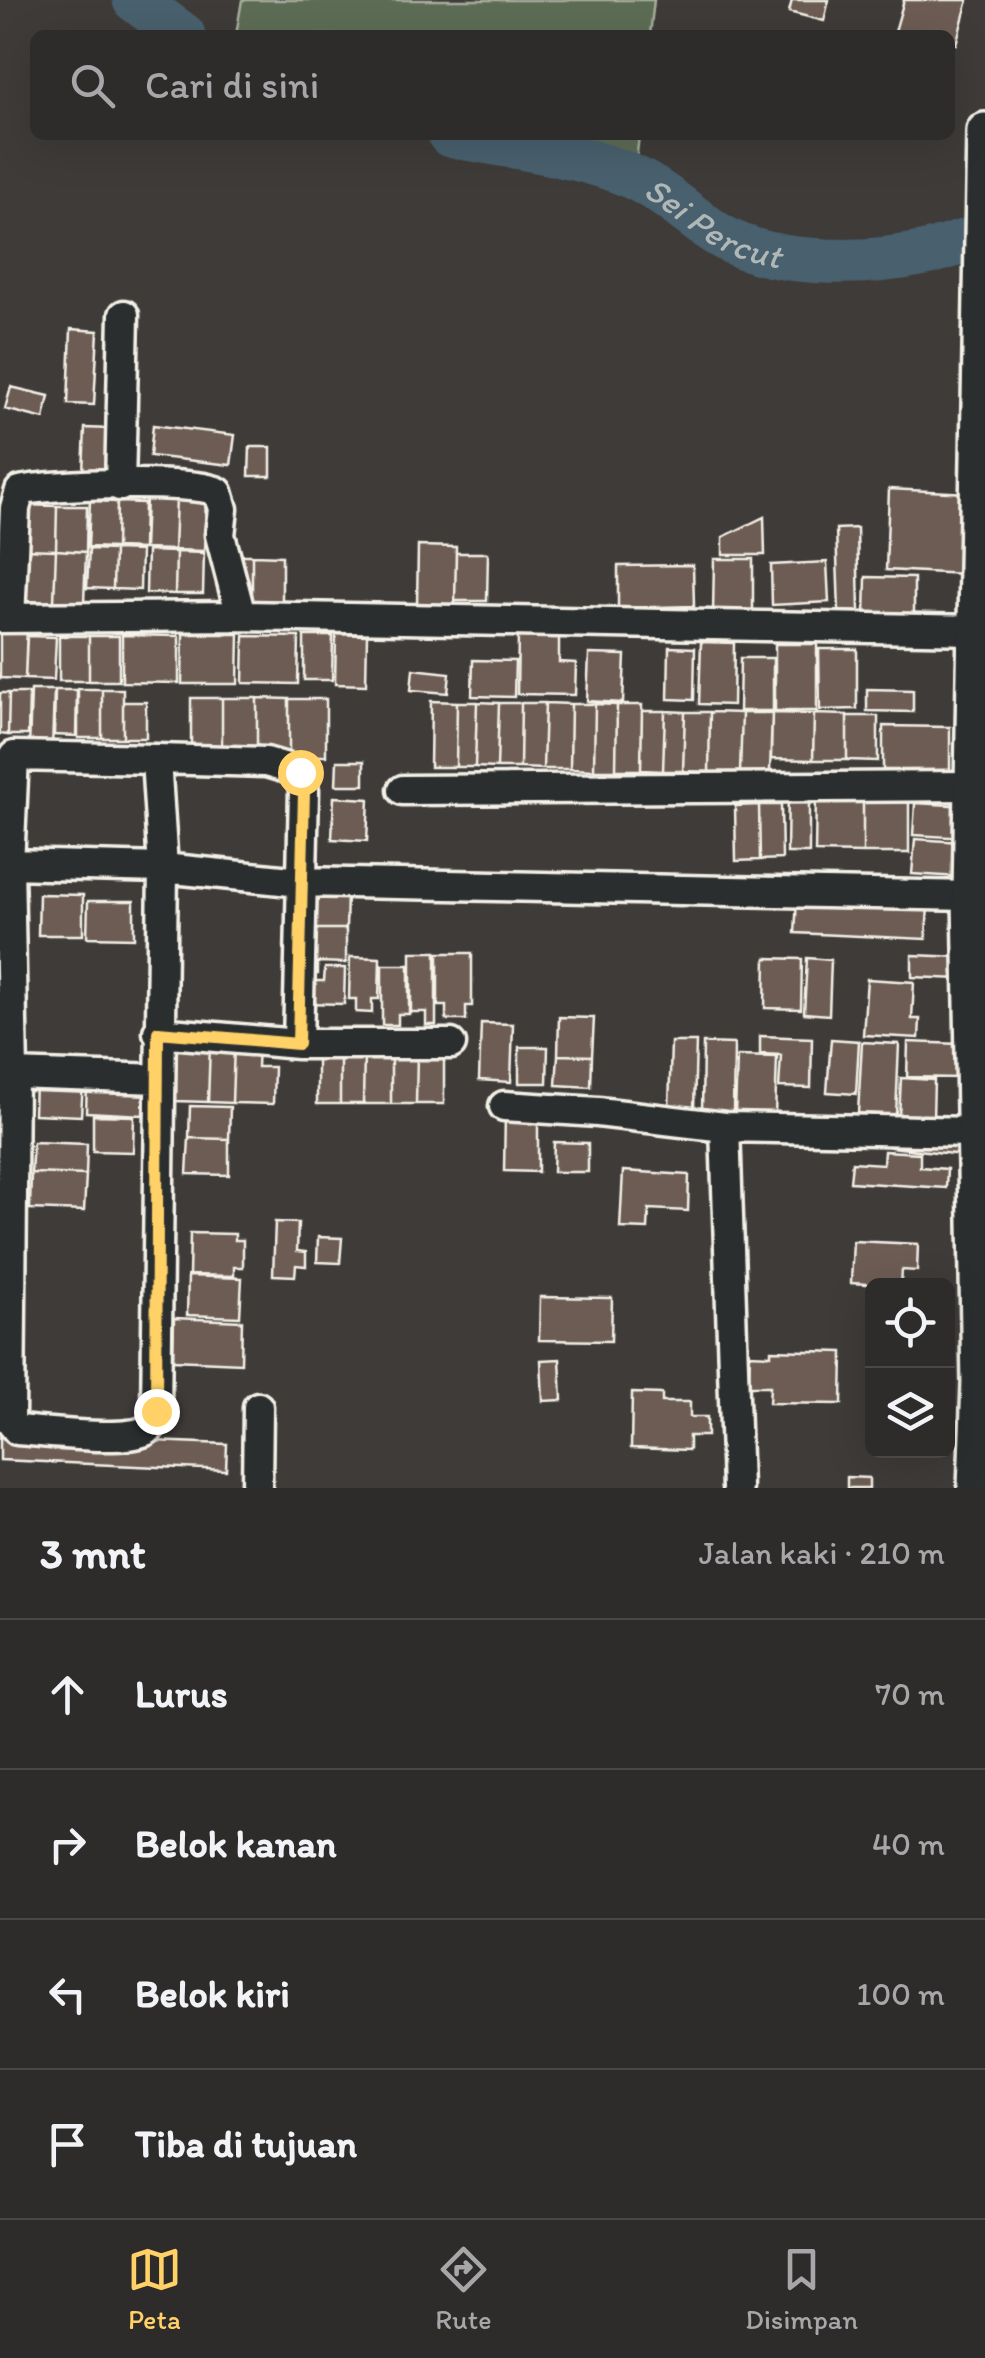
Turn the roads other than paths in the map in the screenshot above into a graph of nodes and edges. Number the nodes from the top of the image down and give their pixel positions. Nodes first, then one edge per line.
1 (985, 134) edge
2 (124, 315) dead end
3 (120, 486) junction
4 (241, 616) junction
5 (5, 618) edge
6 (978, 630) junction
7 (980, 686) edge
8 (156, 759) junction
9 (973, 786) junction
10 (403, 790) dead end
11 (9, 864) junction
12 (163, 868) junction
13 (301, 882) junction
14 (971, 896) junction
15 (158, 1032) junction
16 (298, 1044) junction
17 (451, 1044) dead end
18 (12, 1074) junction
19 (160, 1079) junction
20 (504, 1106) dead end
21 (726, 1127) junction
22 (974, 1132) junction
23 (258, 1408) dead end
24 (980, 1477) edge
25 (257, 1488) edge
26 (738, 1488) edge

1 - 6 street
2 - 3 street
3 - 4 street
3 - 5 street
4 - 5 street
4 - 6 street
6 - 7 street
7 - 9 street
8 - 11 street
8 - 12 street
8 - 13 street
9 - 10 street
9 - 14 street
11 - 12 street
11 - 18 street
12 - 13 street
12 - 15 street
13 - 14 street
13 - 16 street
14 - 22 street
15 - 16 street
15 - 19 street
16 - 17 street
18 - 19 street
18 - 19 street
20 - 21 street
21 - 22 street
21 - 26 street
22 - 24 street
23 - 25 street

